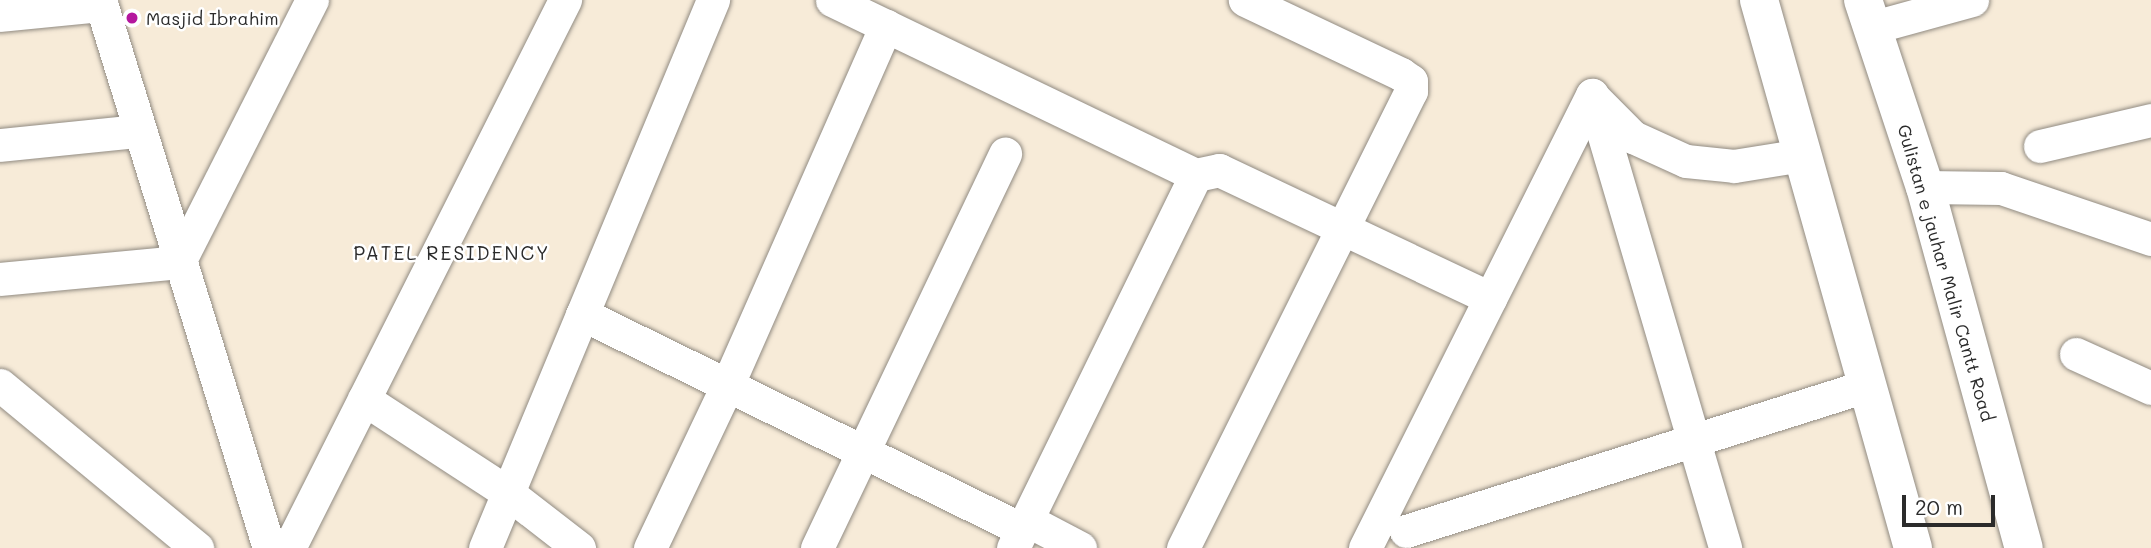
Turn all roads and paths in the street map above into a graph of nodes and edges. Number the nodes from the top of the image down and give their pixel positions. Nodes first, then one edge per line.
1 (312, 0) edge
2 (565, 0) edge
3 (713, 0) edge
4 (832, 0) edge
5 (1245, 0) edge
6 (1759, 0) edge
7 (1972, 0) edge
8 (101, 2) edge
9 (1866, 14) edge
10 (0, 15) edge
11 (886, 26) junction
12 (1592, 95) junction
13 (2151, 120) edge
14 (139, 131) junction
15 (0, 145) edge
16 (2040, 146) dead end
17 (1005, 153) dead end
18 (1803, 155) junction
19 (1196, 175) junction
20 (1925, 187) junction
21 (1343, 230) junction
22 (2151, 239) edge
23 (178, 261) junction
24 (0, 279) edge
25 (1490, 298) junction
26 (582, 314) junction
27 (2076, 354) dead end
28 (0, 385) edge
29 (727, 386) junction
30 (1867, 386) junction
31 (2151, 387) edge
32 (364, 399) junction
33 (1694, 439) junction
34 (863, 452) junction
35 (1393, 491) junction
36 (508, 493) junction
37 (1021, 533) edge
38 (1409, 539) edge
39 (197, 548) edge
40 (269, 548) edge
41 (289, 548) edge
42 (485, 548) edge
43 (579, 548) edge
44 (650, 548) edge
45 (817, 548) edge
46 (1080, 548) edge
47 (1183, 548) edge
48 (1365, 548) edge
49 (1725, 548) edge
50 (1913, 548) edge
51 (2024, 548) edge

1 - 23 street
2 - 32 street
3 - 26 street
4 - 11 street
5 - 21 street
6 - 18 main road
7 - 9 street
8 - 10 street
8 - 14 street
9 - 20 main road, Gulistan e jauhar Malir Cantt Road
11 - 19 street
11 - 29 street
12 - 18 street
12 - 25 street
12 - 33 street
13 - 16 street
14 - 15 street
14 - 23 street
17 - 34 street
18 - 30 main road
19 - 21 street
19 - 37 street
20 - 22 street
20 - 51 main road, Gulistan e jauhar Malir Cantt Road
21 - 25 street
21 - 47 street
23 - 24 street
23 - 40 street
25 - 35 street
26 - 29 street
26 - 36 street
27 - 31 street
28 - 39 street
29 - 34 street
29 - 44 street
30 - 33 street
30 - 50 main road
32 - 36 street
32 - 41 street
33 - 38 street
33 - 49 street
34 - 37 street
34 - 45 street
35 - 38 street
35 - 48 street
36 - 42 street
36 - 43 street
37 - 46 street

